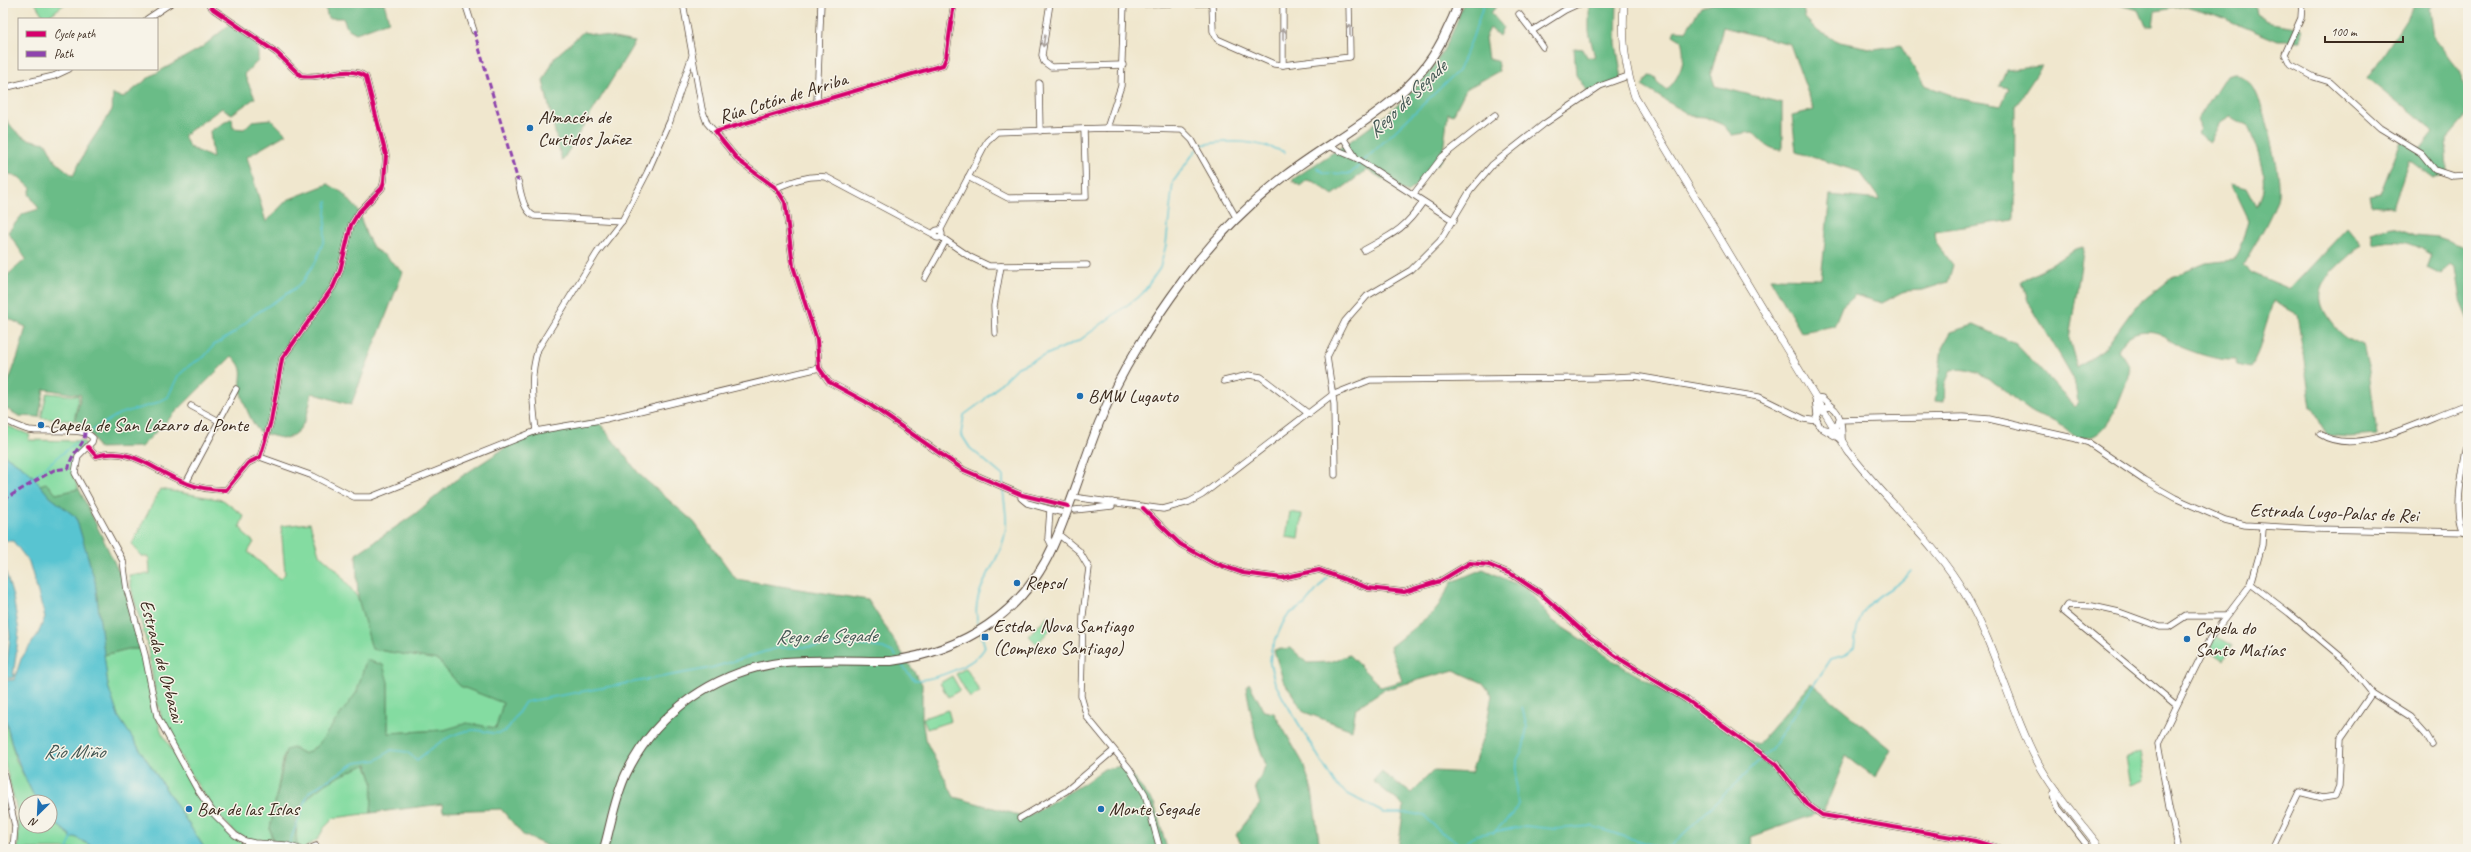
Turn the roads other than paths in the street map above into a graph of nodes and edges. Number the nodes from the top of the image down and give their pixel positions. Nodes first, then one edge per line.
1 (171, 3) edge
2 (208, 3) edge
3 (465, 3) edge
4 (683, 3) edge
5 (821, 3) edge
6 (954, 3) edge
7 (1050, 3) edge
8 (1212, 3) edge
9 (1283, 3) edge
10 (1349, 3) edge
11 (1458, 3) edge
12 (1601, 3) edge
13 (1624, 3) edge
14 (2302, 3) edge
15 (1124, 4) edge
16 (1519, 14) dead end
17 (148, 18) edge
18 (474, 31) dead end
19 (1532, 31) junction
20 (1543, 47) dead end
21 (692, 56) junction
22 (1283, 65) junction
23 (1124, 66) junction
24 (67, 70) edge
25 (1628, 76) junction
26 (1039, 83) dead end
27 (3, 88) edge
28 (817, 101) junction
29 (1495, 115) dead end
30 (1107, 128) junction
31 (1084, 129) junction
32 (1040, 131) junction
33 (715, 132) junction
34 (1342, 136) junction
35 (1328, 146) junction
36 (1356, 158) junction
37 (2468, 175) edge
38 (968, 176) junction
39 (518, 181) dead end
40 (776, 188) junction
41 (1413, 195) junction
42 (1424, 202) junction
43 (1237, 219) junction
44 (622, 221) junction
45 (1454, 221) junction
46 (940, 231) junction
47 (933, 234) junction
48 (941, 237) junction
49 (945, 242) junction
50 (1364, 250) dead end
51 (1087, 265) dead end
52 (1001, 266) junction
53 (925, 278) dead end
54 (995, 332) dead end
55 (819, 368) junction
56 (1224, 381) dead end
57 (236, 389) dead end
58 (1332, 395) junction
59 (1815, 397) junction
60 (2468, 404) edge
61 (191, 406) dead end
62 (1832, 407) junction
63 (1822, 408) junction
64 (1309, 414) junction
65 (1817, 418) junction
66 (3, 420) edge
67 (1839, 420) junction
68 (219, 421) junction
69 (1834, 428) junction
70 (1824, 429) junction
71 (536, 430) junction
72 (2320, 434) dead end
73 (1842, 440) junction
74 (2468, 440) edge
75 (88, 447) junction
76 (260, 457) junction
77 (1335, 475) dead end
78 (186, 483) junction
79 (1022, 494) junction
80 (1072, 497) junction
81 (1112, 502) junction
82 (1071, 508) junction
83 (1143, 508) junction
84 (1050, 510) junction
85 (1060, 512) dead end
86 (2263, 527) junction
87 (2465, 532) edge
88 (1058, 534) junction
89 (2468, 538) edge
90 (1053, 548) junction
91 (2251, 584) junction
92 (2225, 616) junction
93 (2372, 692) junction
94 (2176, 705) junction
95 (2432, 745) dead end
96 (1113, 751) junction
97 (3, 771) edge
98 (2056, 790) junction
99 (1020, 818) dead end
100 (298, 848) edge
101 (13, 849) edge
102 (309, 849) edge
103 (317, 849) edge
104 (604, 849) edge
105 (1160, 849) edge
106 (2002, 849) edge
107 (2090, 849) edge
108 (2101, 849) edge
109 (2180, 849) edge
110 (2272, 849) edge

1 - 17 street
2 - 76 street
3 - 18 street
4 - 21 street
5 - 28 street
6 - 28 street, Rúa Cotón de Arriba
7 -> 23 street
8 - 15 street
8 - 22 street
22 -> 9 street
22 -> 10 street
11 - 34 highway
12 - 19 street
13 - 25 main road
14 - 37 street
15 - 23 street
16 - 19 street
19 - 20 street
21 - 33 street
21 - 44 street
23 - 30 street
24 - 27 street
25 - 45 street
25 - 59 main road
26 - 32 street
28 - 33 street, Rúa Cotón de Arriba
29 - 41 street
30 - 31 street
30 - 43 street
31 - 32 street
31 - 38 street
32 - 38 street
33 - 40 street, Rúa Cotón de Arriba
34 - 35 highway
34 - 36 street
35 - 36 street
35 - 43 highway
36 - 41 street
38 - 46 street
39 - 44 street
40 - 47 street
40 - 55 street, Rúa Cotón de Arriba
41 - 42 street
42 - 45 street
42 - 50 street
43 - 80 highway
44 - 71 street
45 - 58 street
46 - 47 street
46 - 48 street
47 - 48 street
48 - 49 street
49 - 52 street
49 - 53 street
51 - 52 street
52 - 54 street
55 - 71 street
55 - 79 street
56 - 64 street
57 - 68 street
58 - 64 street
58 - 65 street
58 - 77 street
59 - 62 street
59 - 63 main road
59 - 65 street
60 - 72 street
61 - 68 street
62 - 63 street
62 - 67 street
63 - 65 street
63 - 69 main road
64 - 83 street
65 - 70 street
66 - 75 street
67 - 69 street
67 - 73 street
67 - 86 street, Estrada Lugo-Palas de Rei
68 - 78 street
69 - 70 street
69 - 73 main road
70 - 73 street
71 - 76 street
73 - 98 main road
74 - 87 street
75 - 78 street
75 - 100 street, Estrada de Orbazai
76 - 78 street
79 - 82 street
79 - 84 street
80 - 81 street
80 - 82 highway
81 - 82 street
81 - 83 street
82 - 88 highway
83 - 106 street
84 - 85 street
84 - 90 street
86 - 87 street, Estrada Lugo-Palas de Rei
86 - 91 street
87 - 89 street
88 - 90 highway
88 - 96 street
90 - 104 highway
91 - 92 street
91 - 93 street
92 - 94 street
92 - 94 street
93 - 95 street
93 - 110 street
94 - 109 street
96 - 99 street
96 - 105 street
97 - 101 street
98 - 107 street
98 - 108 main road
102 - 103 street

